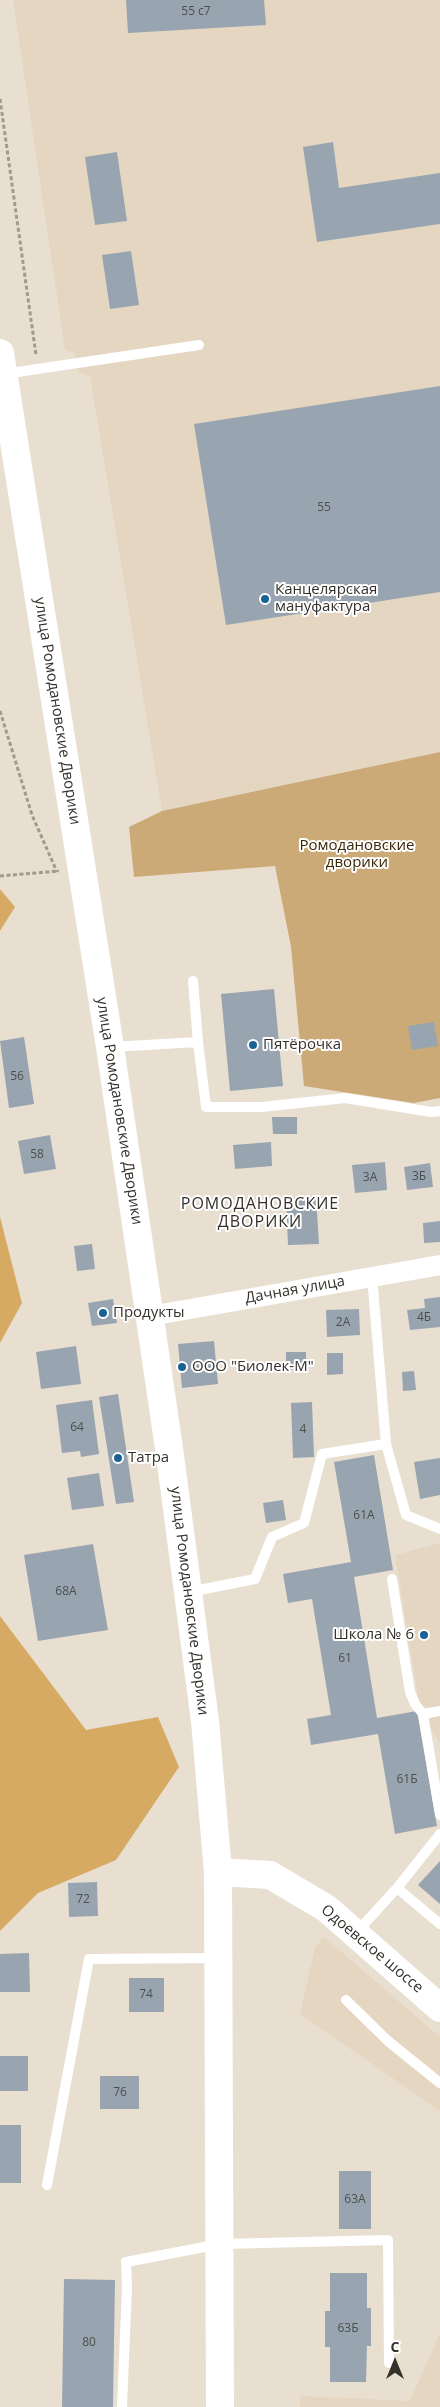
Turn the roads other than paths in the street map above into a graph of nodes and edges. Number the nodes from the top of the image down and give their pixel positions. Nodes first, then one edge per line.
1 (199, 345) dead end
2 (2, 363) edge
3 (193, 981) dead end
4 (198, 1042) junction
5 (110, 1047) junction
6 (440, 1111) edge
7 (440, 1265) edge
8 (372, 1276) junction
9 (150, 1316) junction
10 (386, 1444) junction
11 (440, 1530) edge
12 (392, 1579) dead end
13 (188, 1593) junction
14 (440, 1711) edge
15 (423, 1714) junction
16 (440, 1815) edge
17 (440, 1834) edge
18 (218, 1872) junction
19 (397, 1888) junction
20 (440, 1924) edge
21 (355, 1934) junction
22 (217, 1958) junction
23 (346, 2000) dead end
24 (440, 2008) edge
25 (440, 2083) edge
26 (47, 2185) dead end
27 (220, 2244) junction
28 (390, 2363) dead end
29 (122, 2407) edge
30 (220, 2407) edge

1 - 2 lane
2 - 5 street, улица Ромодановские Дворики
3 - 4 lane
4 - 5 lane
4 - 6 lane
5 - 9 street, улица Ромодановские Дворики
7 - 8 street, Дачная улица
8 - 9 street, Дачная улица
8 - 10 lane
9 - 13 street, улица Ромодановские Дворики
10 - 11 lane
10 - 13 lane
12 - 15 lane
13 - 18 street, улица Ромодановские Дворики
14 - 15 lane
15 - 16 lane
17 - 19 lane
18 - 21 street, Одоевское шоссе
18 - 22 street, улица Ромодановские Дворики
19 - 20 lane
19 - 21 lane
21 - 24 street, Одоевское шоссе
22 - 26 lane
22 - 27 street, улица Ромодановские Дворики
23 - 25 lane
27 - 28 lane
27 - 29 lane
27 - 30 street, улица Ромодановские Дворики

